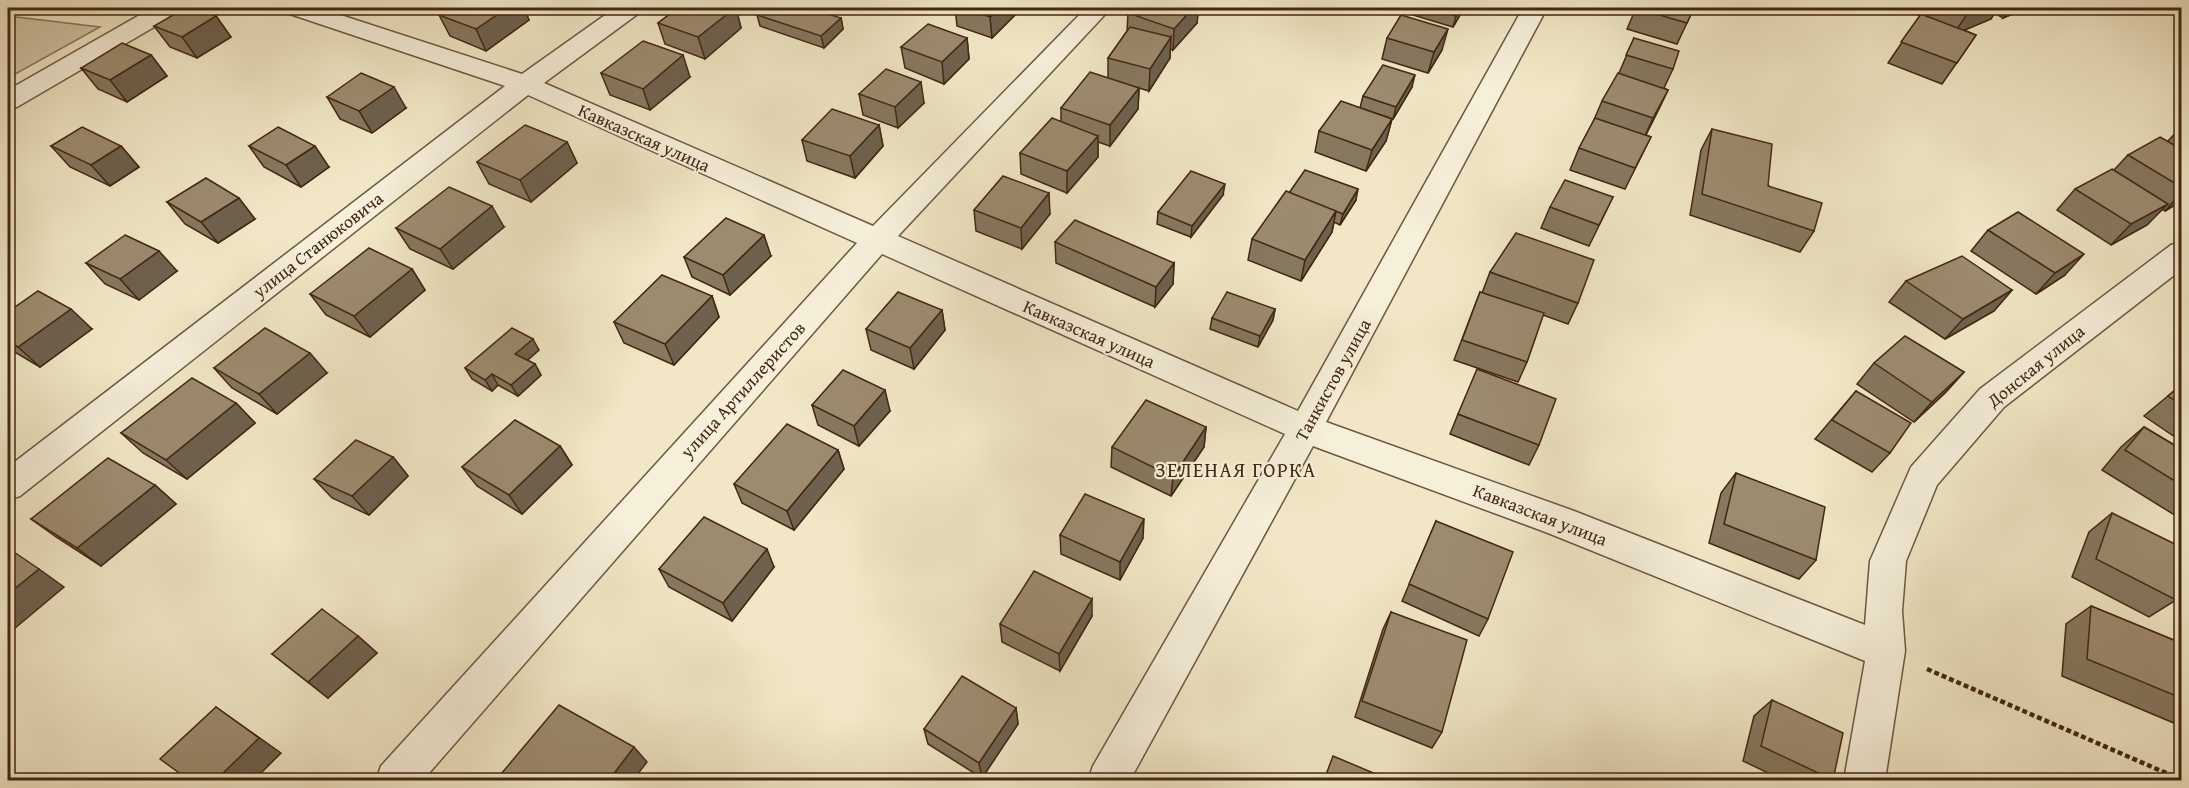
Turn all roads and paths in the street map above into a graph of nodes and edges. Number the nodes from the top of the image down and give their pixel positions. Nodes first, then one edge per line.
1 (169, 8) edge
2 (296, 8) edge
3 (630, 8) edge
4 (1099, 8) edge
5 (1535, 8) edge
6 (525, 84) junction
7 (8, 101) edge
8 (876, 241) junction
9 (2181, 254) edge
10 (1306, 429) junction
11 (8, 486) edge
12 (1886, 651) junction
13 (396, 780) edge
14 (1108, 780) edge
15 (1865, 780) edge
16 (2181, 780) edge

1 - 7 street
2 - 6 street, Кавказская улица
3 - 6 street, улица Станюковича
4 - 8 street, улица Артиллеристов
5 - 10 street, Танкистов улица
6 - 8 street, Кавказская улица
6 - 11 street, улица Станюковича
8 - 10 street, Кавказская улица
8 - 13 street, улица Артиллеристов
9 - 12 street, Донская улица
10 - 12 street, Кавказская улица
10 - 14 street, Танкистов улица
12 - 15 street, Донская улица
12 - 16 path

